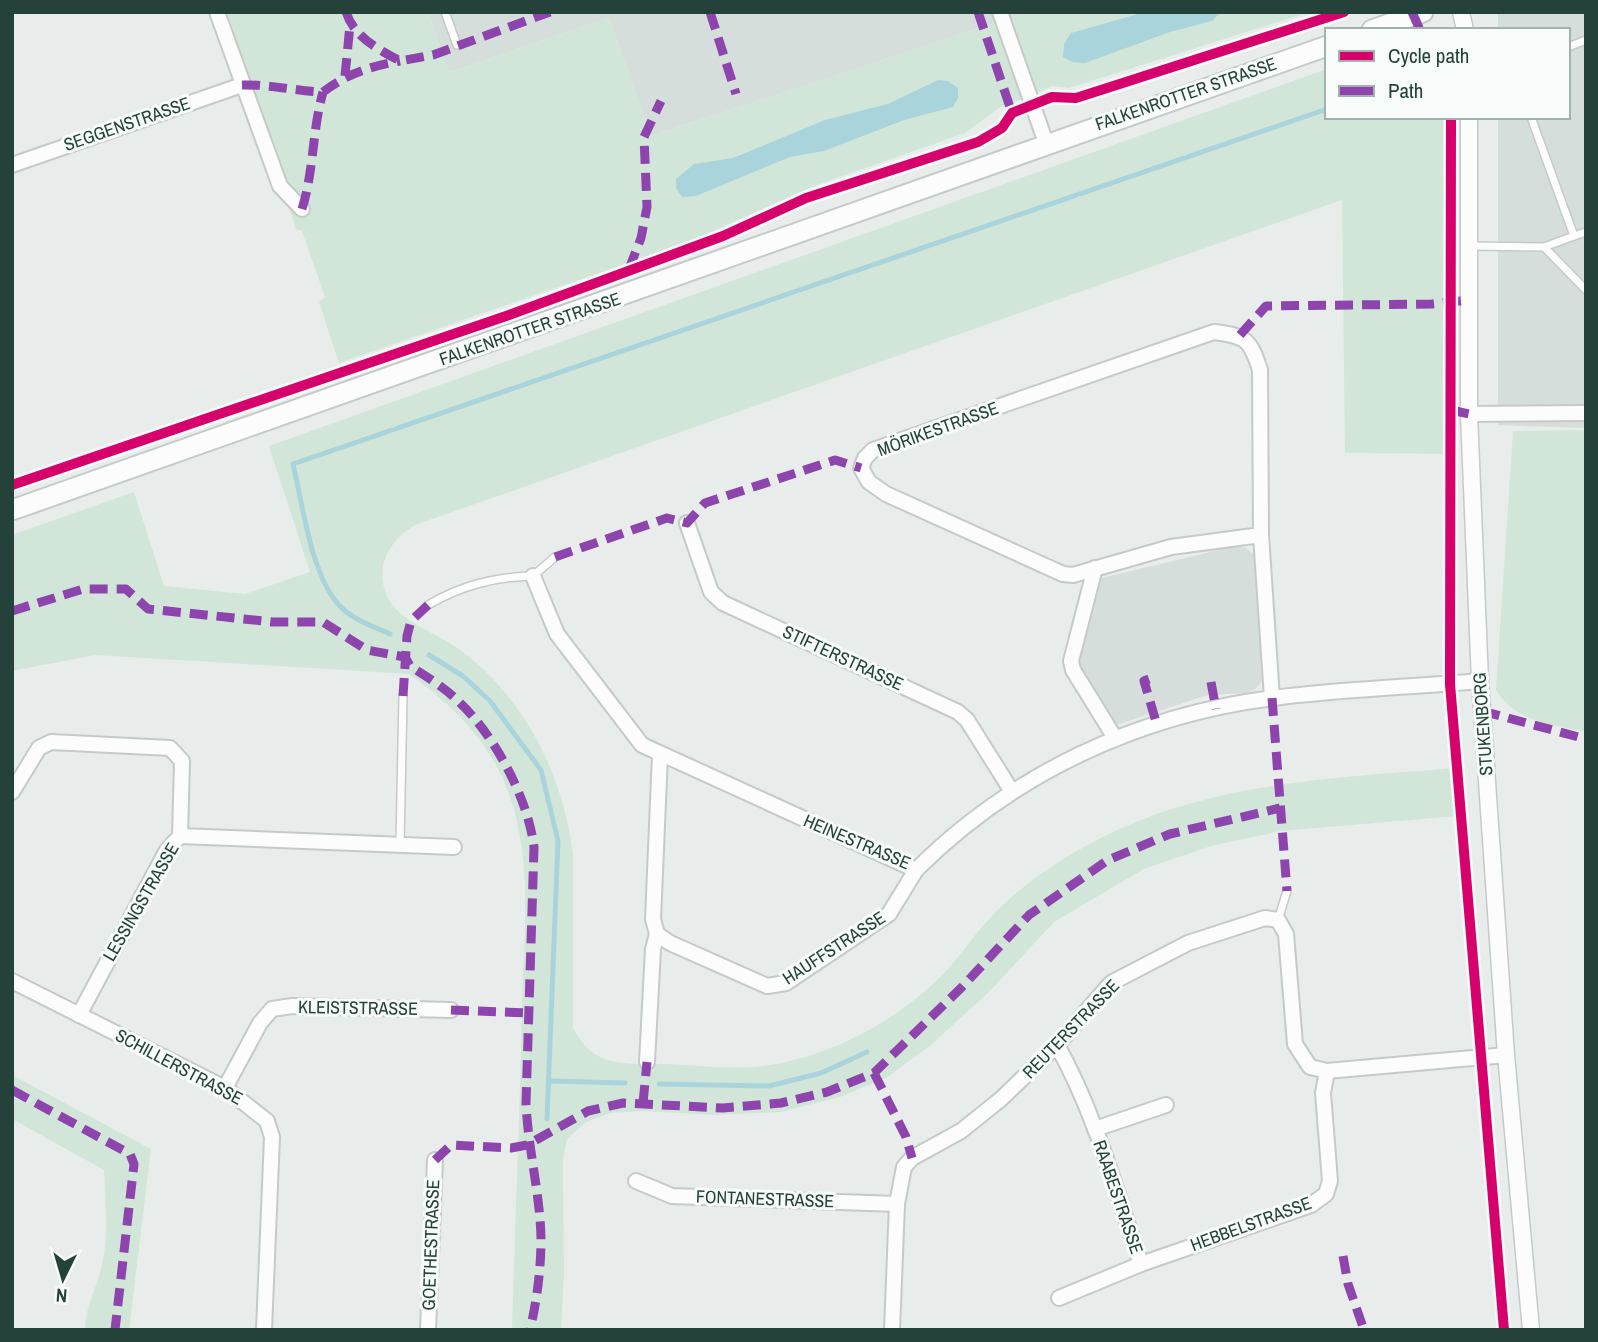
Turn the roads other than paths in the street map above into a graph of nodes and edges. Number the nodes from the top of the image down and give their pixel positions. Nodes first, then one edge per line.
1 (217, 12) edge
2 (445, 12) edge
3 (1000, 12) edge
4 (1423, 12) edge
5 (1378, 28) edge
6 (457, 45) dead end
7 (1325, 47) edge
8 (242, 85) junction
9 (1469, 119) edge
10 (1532, 119) edge
11 (1046, 143) junction
12 (12, 165) edge
13 (302, 209) dead end
14 (1586, 232) edge
15 (1574, 236) junction
16 (1469, 246) junction
17 (1544, 247) junction
18 (1586, 290) edge
19 (1586, 413) edge
20 (1469, 414) junction
21 (12, 510) edge
22 (687, 523) dead end
23 (1261, 535) junction
24 (555, 557) dead end
25 (1095, 568) junction
26 (533, 576) junction
27 (428, 605) dead end
28 (1479, 681) junction
29 (403, 696) dead end
30 (1272, 698) junction
31 (1115, 738) junction
32 (660, 755) junction
33 (1011, 790) junction
34 (12, 792) edge
35 (180, 836) junction
36 (400, 845) junction
37 (454, 846) dead end
38 (916, 870) junction
39 (1287, 891) dead end
40 (1278, 920) junction
41 (657, 934) junction
42 (12, 981) edge
43 (452, 1010) dead end
44 (79, 1015) junction
45 (1057, 1045) junction
46 (1506, 1055) junction
47 (647, 1062) dead end
48 (1328, 1071) junction
49 (225, 1088) junction
50 (1166, 1105) dead end
51 (1095, 1129) junction
52 (435, 1160) dead end
53 (636, 1181) dead end
54 (897, 1204) junction
55 (1141, 1264) junction
56 (1059, 1298) dead end
57 (264, 1330) edge
58 (428, 1330) edge
59 (892, 1330) edge
60 (1531, 1330) edge

1 - 8 street
2 - 6 lane
3 - 11 street
4 - 5 main road
7 - 11 main road, FALKENROTTER STRASSE
8 - 12 street, SEGGENSTRASSE
8 - 13 street
9 - 16 street, STUKENBORG
10 - 15 lane
11 - 21 main road, FALKENROTTER STRASSE
14 - 15 lane
15 - 17 lane
16 - 17 lane
16 - 20 street, STUKENBORG
17 - 18 lane
19 - 20 street
20 - 28 street, STUKENBORG
22 - 33 street, STIFTERSTRASSE
23 - 25 street, MÖRIKESTRASSE
23 - 25 street, MÖRIKESTRASSE
23 - 30 street, MÖRIKESTRASSE
24 - 26 lane
25 - 31 street
26 - 27 lane
26 - 32 street, HEINESTRASSE
28 - 30 street, HEINESTRASSE
28 - 46 street, STUKENBORG
29 - 36 lane
30 - 31 street, HEINESTRASSE
31 - 33 street, HEINESTRASSE
32 - 38 street, HEINESTRASSE
32 - 41 street
33 - 38 street, HEINESTRASSE
34 - 35 street
35 - 36 street, LESSINGSTRASSE
35 - 44 street, LESSINGSTRASSE
36 - 37 street, LESSINGSTRASSE
38 - 41 street, HAUFFSTRASSE
39 - 40 lane
40 - 45 street, REUTERSTRASSE
40 - 48 street
41 - 47 street
42 - 44 street, SCHILLERSTRASSE
43 - 49 street, KLEISTSTRASSE
44 - 49 street, SCHILLERSTRASSE
45 - 51 street, RAABESTRASSE
45 - 54 street, REUTERSTRASSE
46 - 48 street
46 - 60 street, STUKENBORG
48 - 55 street, HEBBELSTRASSE
49 - 57 street, SCHILLERSTRASSE
50 - 51 street, RAABESTRASSE
51 - 55 street, RAABESTRASSE
52 - 58 street, GOETHESTRASSE
53 - 54 street, FONTANESTRASSE
54 - 59 street, REUTERSTRASSE
55 - 56 street, HEBBELSTRASSE

